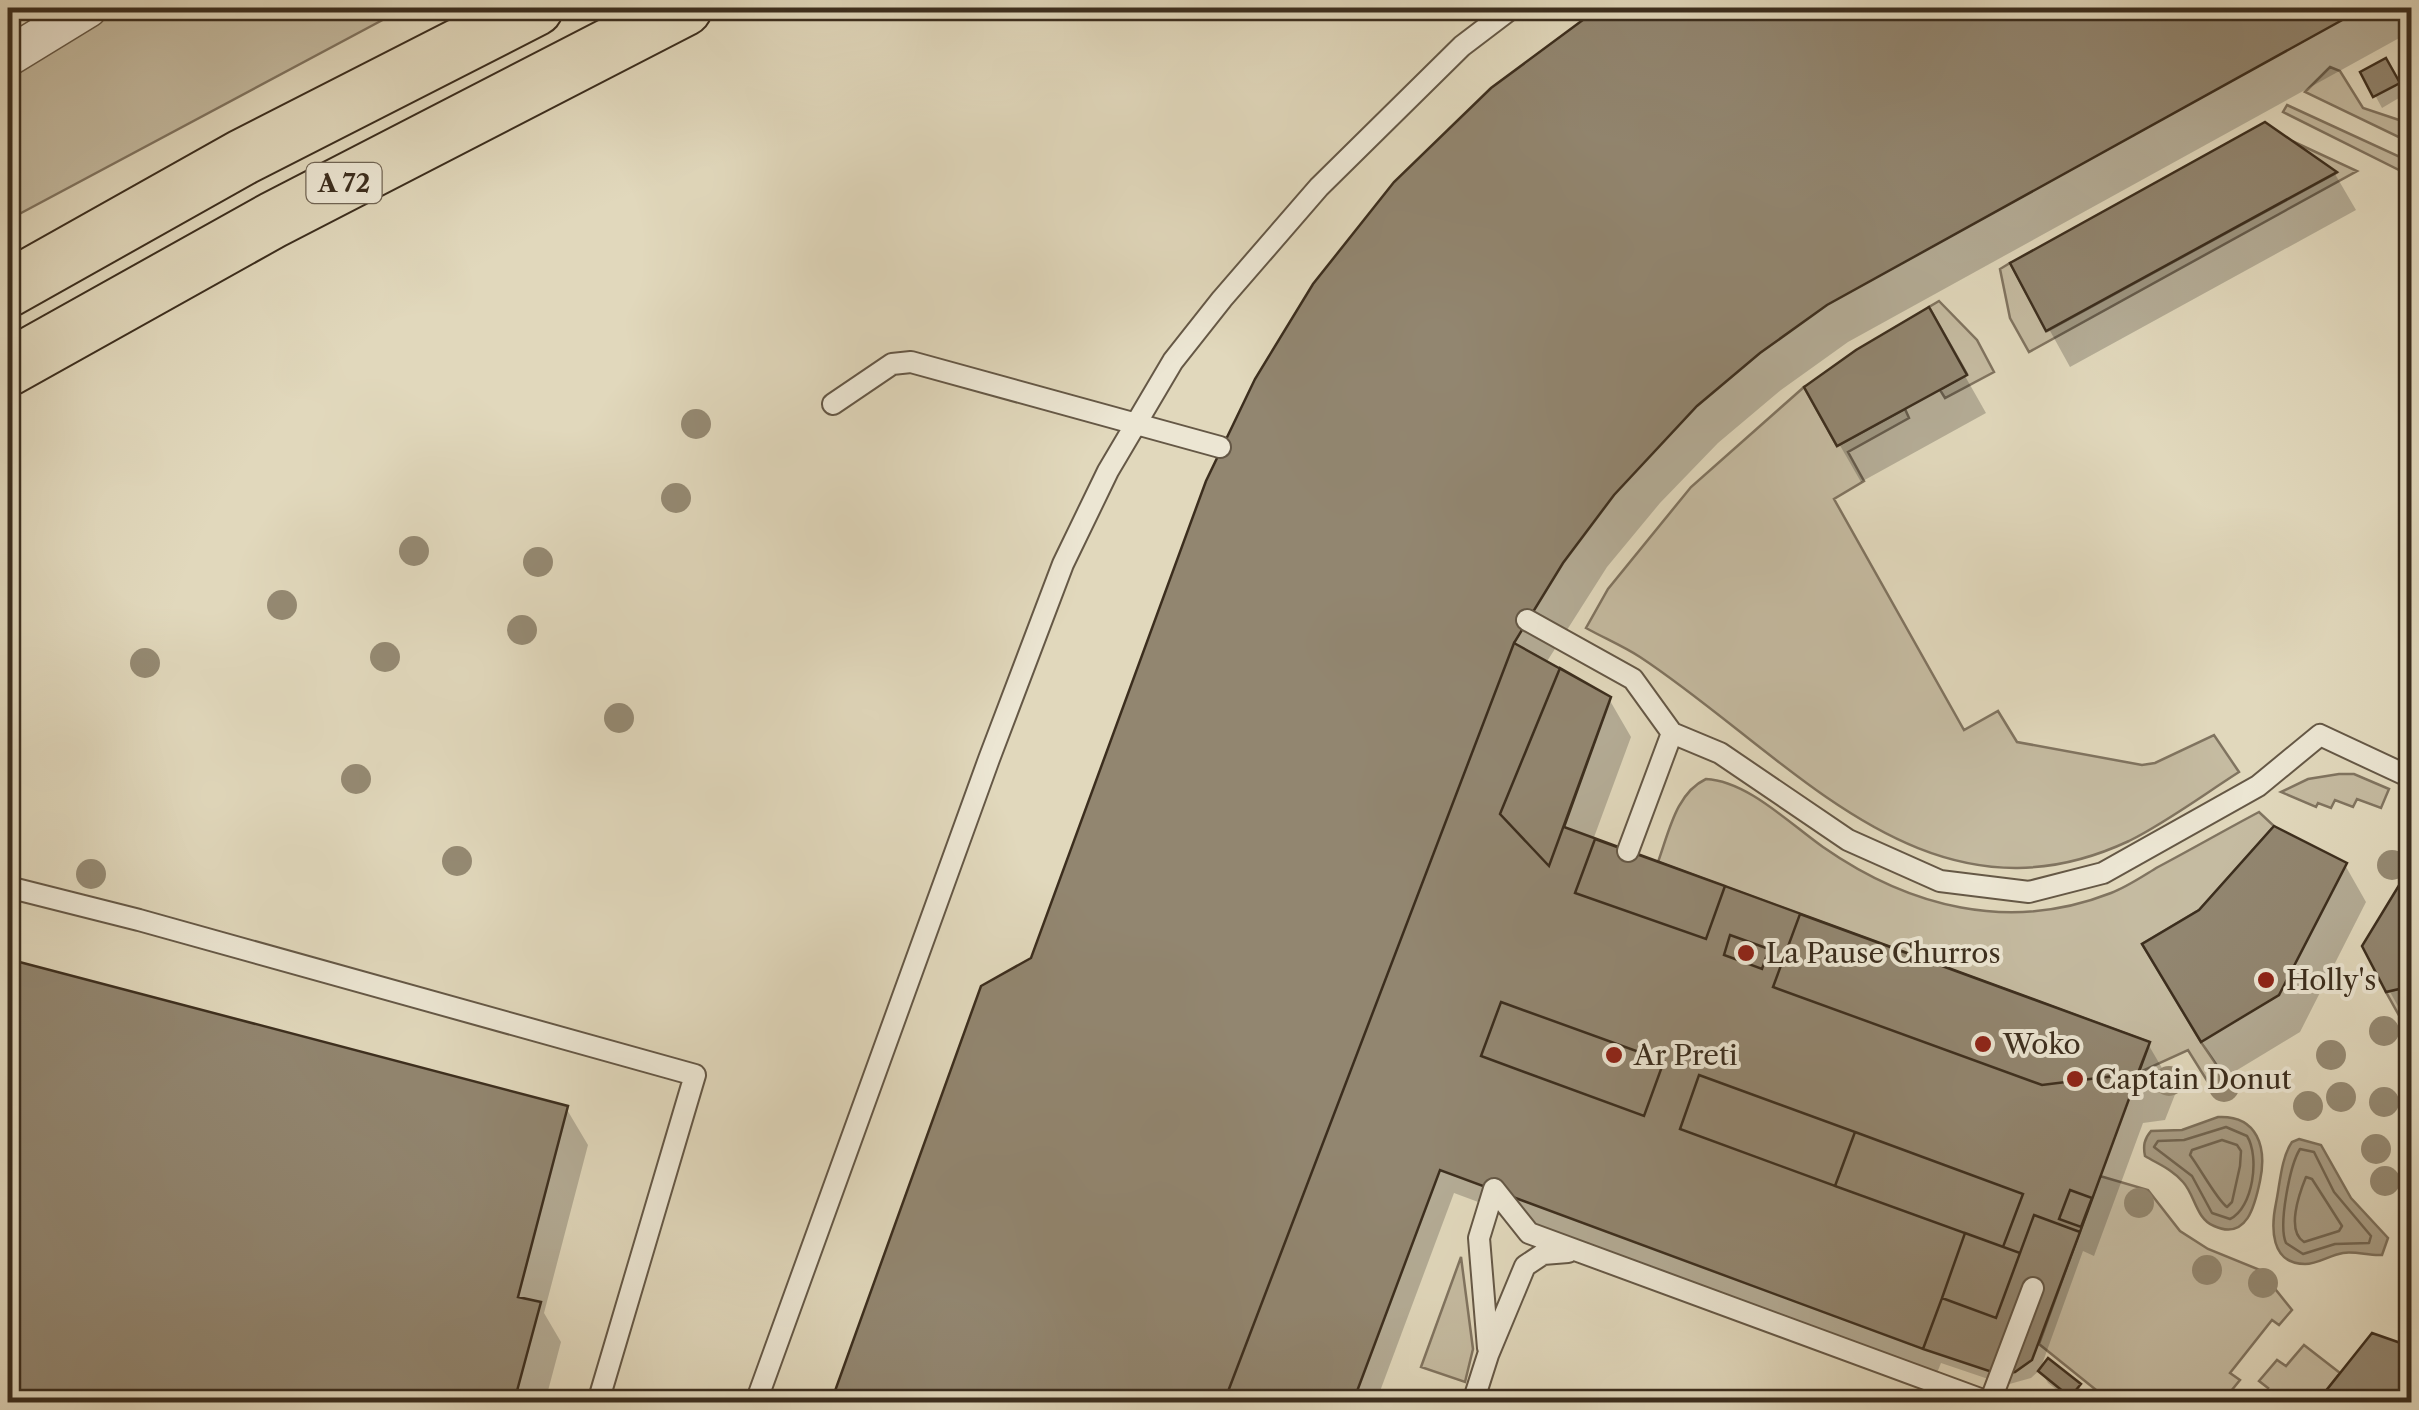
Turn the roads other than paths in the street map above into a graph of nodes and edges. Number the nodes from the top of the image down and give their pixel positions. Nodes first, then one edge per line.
1 (88, 8) edge
2 (535, 8) edge
3 (684, 8) edge
4 (1512, 8) edge
5 (8, 57) edge
6 (8, 289) edge
7 (8, 368) edge
8 (832, 404) dead end
9 (1137, 423) junction
10 (1220, 448) dead end
11 (1527, 620) dead end
12 (1672, 733) junction
13 (2412, 778) edge
14 (1628, 851) dead end
15 (8, 887) edge
16 (1573, 1252) junction
17 (2033, 1288) dead end
18 (1488, 1355) junction
19 (598, 1402) edge
20 (756, 1402) edge
21 (1473, 1402) edge
22 (1989, 1402) edge

1 - 5 street
2 - 6 highway, A 72
3 - 7 highway, A 72
4 - 9 lane
8 - 9 lane
9 - 10 lane
9 - 20 lane
11 - 12 lane
12 - 13 lane
12 - 14 lane
15 - 19 lane
16 - 18 lane
16 - 18 lane
16 - 22 lane
17 - 22 lane
18 - 21 lane

